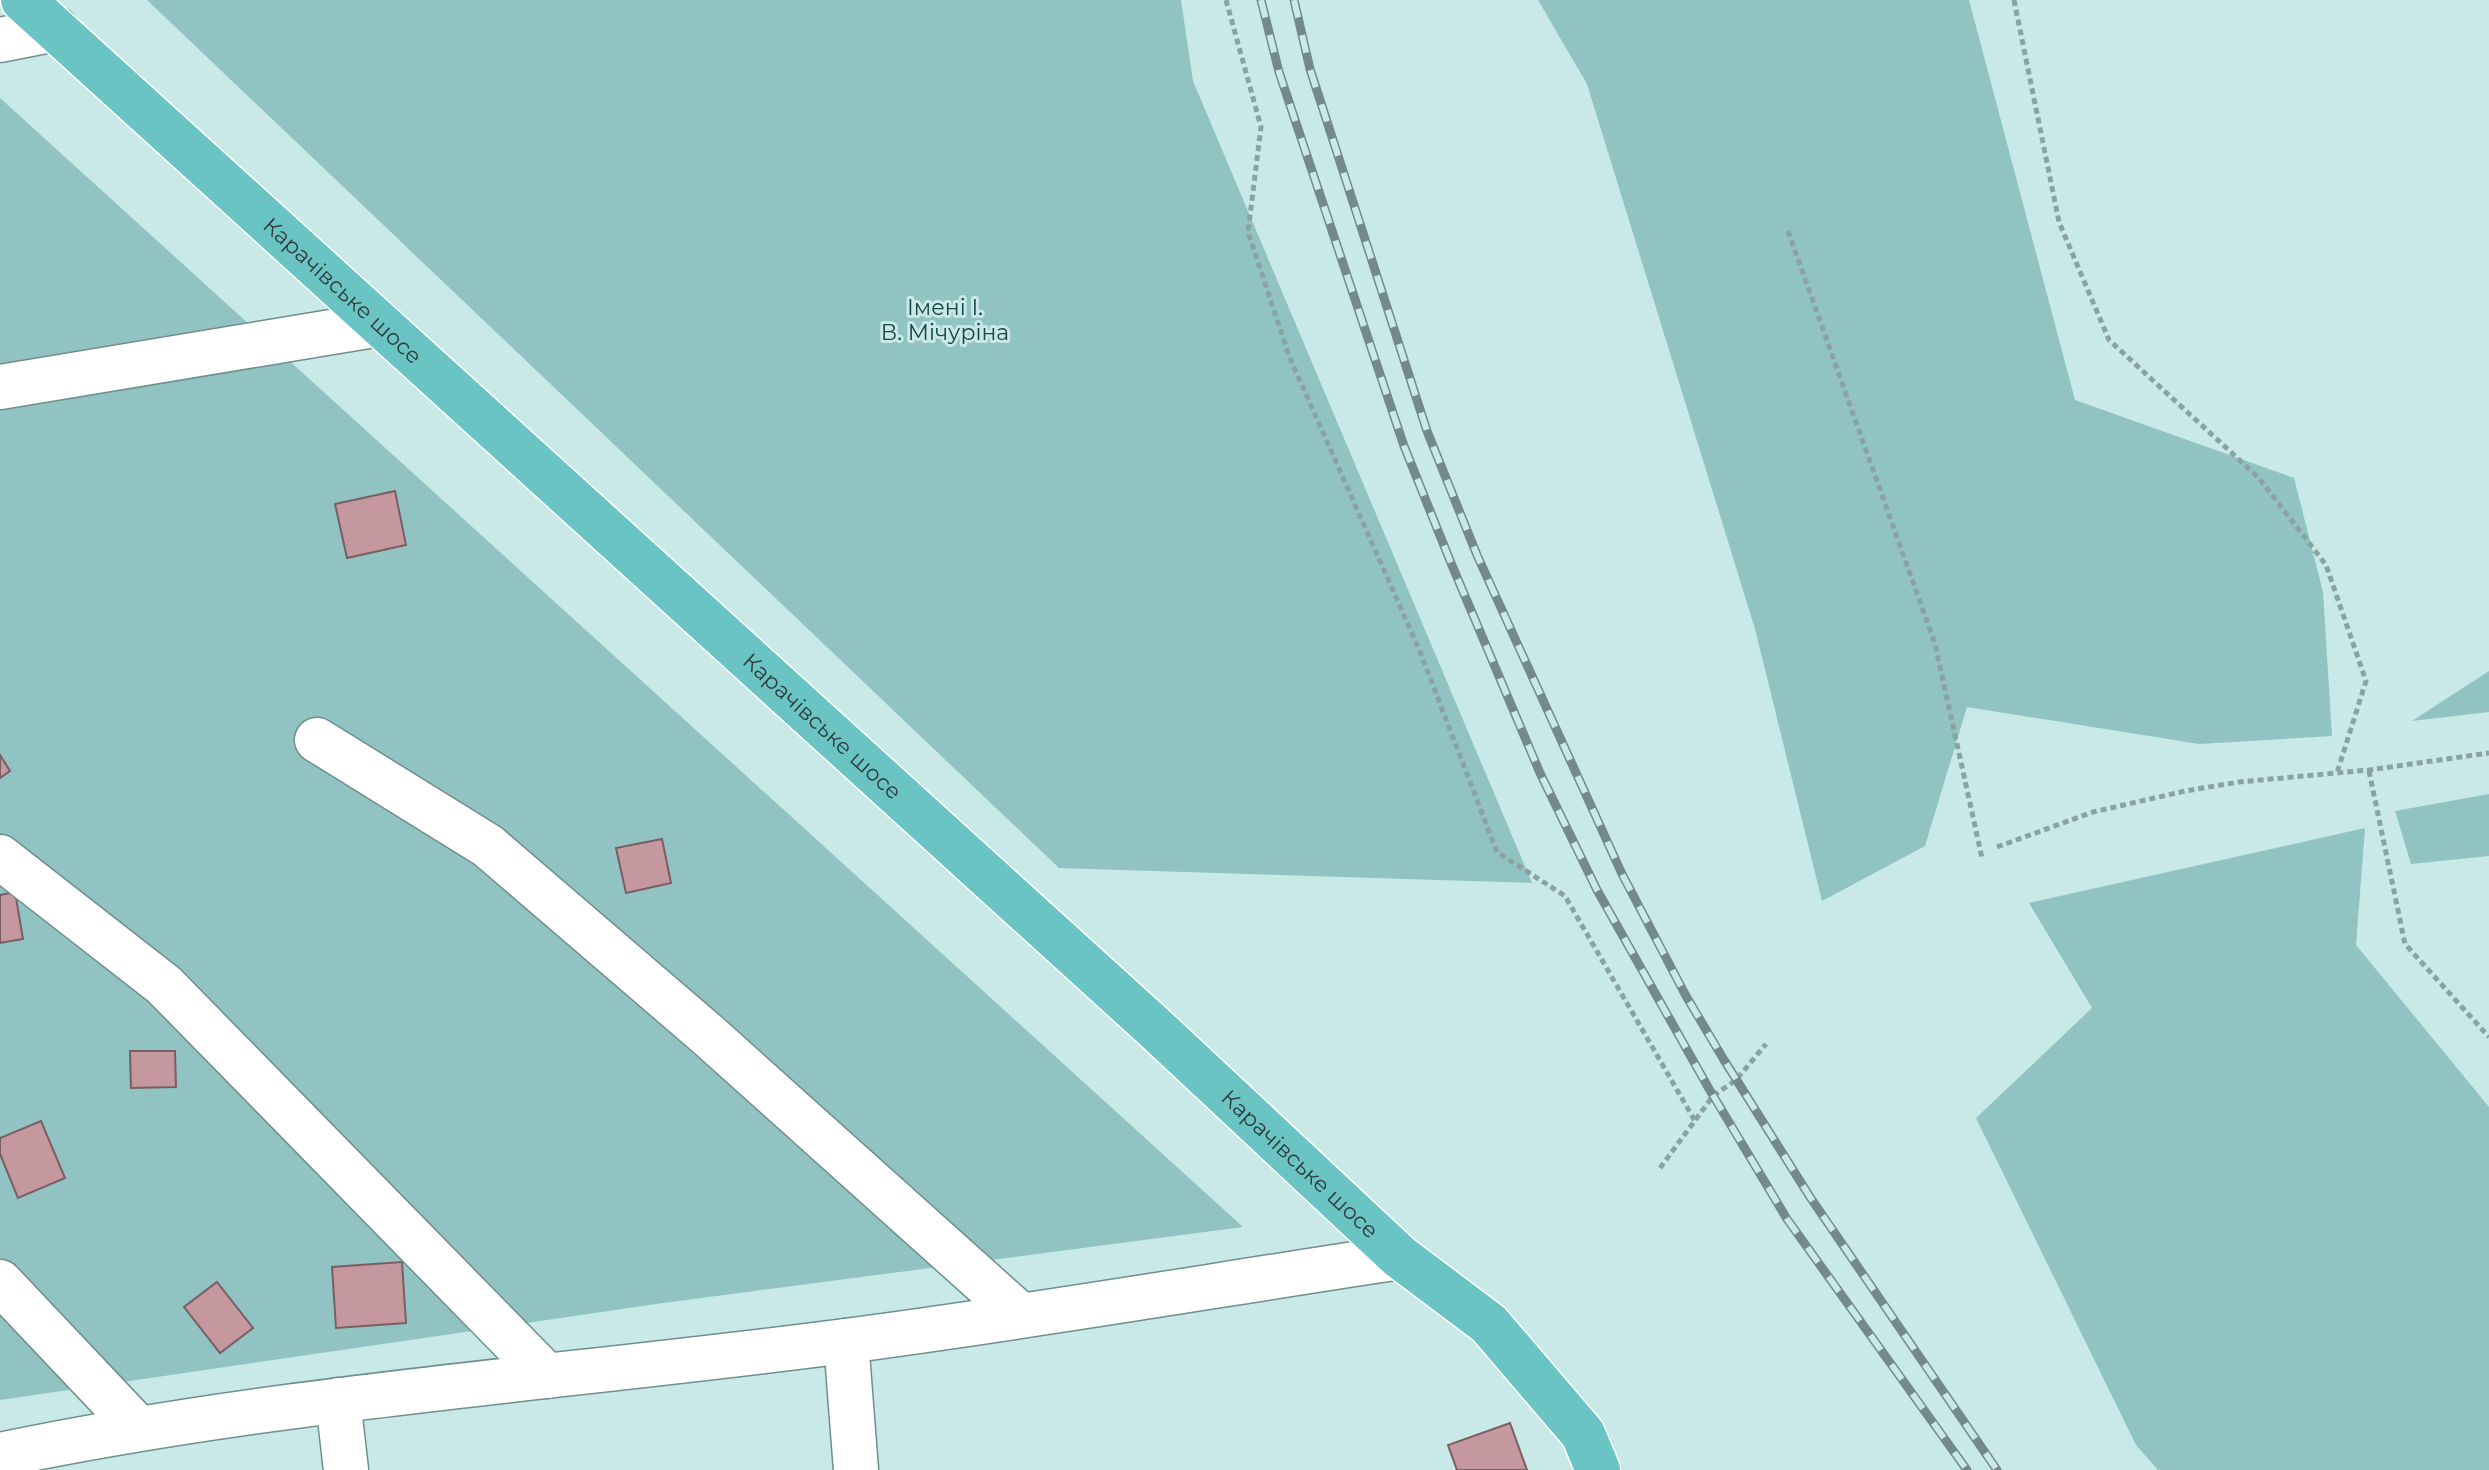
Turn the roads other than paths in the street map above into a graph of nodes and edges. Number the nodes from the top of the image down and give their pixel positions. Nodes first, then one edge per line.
1 (23, 0) edge
2 (56, 29) junction
3 (0, 40) edge
4 (380, 324) junction
5 (0, 387) edge
6 (317, 740) dead end
7 (0, 857) edge
8 (1400, 1257) junction
9 (0, 1282) edge
10 (1020, 1315) junction
11 (846, 1341) junction
12 (547, 1376) junction
13 (338, 1400) junction
14 (138, 1428) junction
15 (0, 1455) edge
16 (346, 1470) edge
17 (856, 1470) edge
18 (1598, 1470) edge

1 - 2 main road, Карачівське шосе
2 - 3 street
2 - 4 main road, Карачівське шосе
4 - 5 street
4 - 8 main road, Карачівське шосе
6 - 10 street
7 - 12 street
8 - 10 street
8 - 18 main road, Карачівське шосе
9 - 14 street
10 - 11 street
11 - 12 street
11 - 17 street
12 - 13 street
13 - 14 street
13 - 16 street
14 - 15 street

